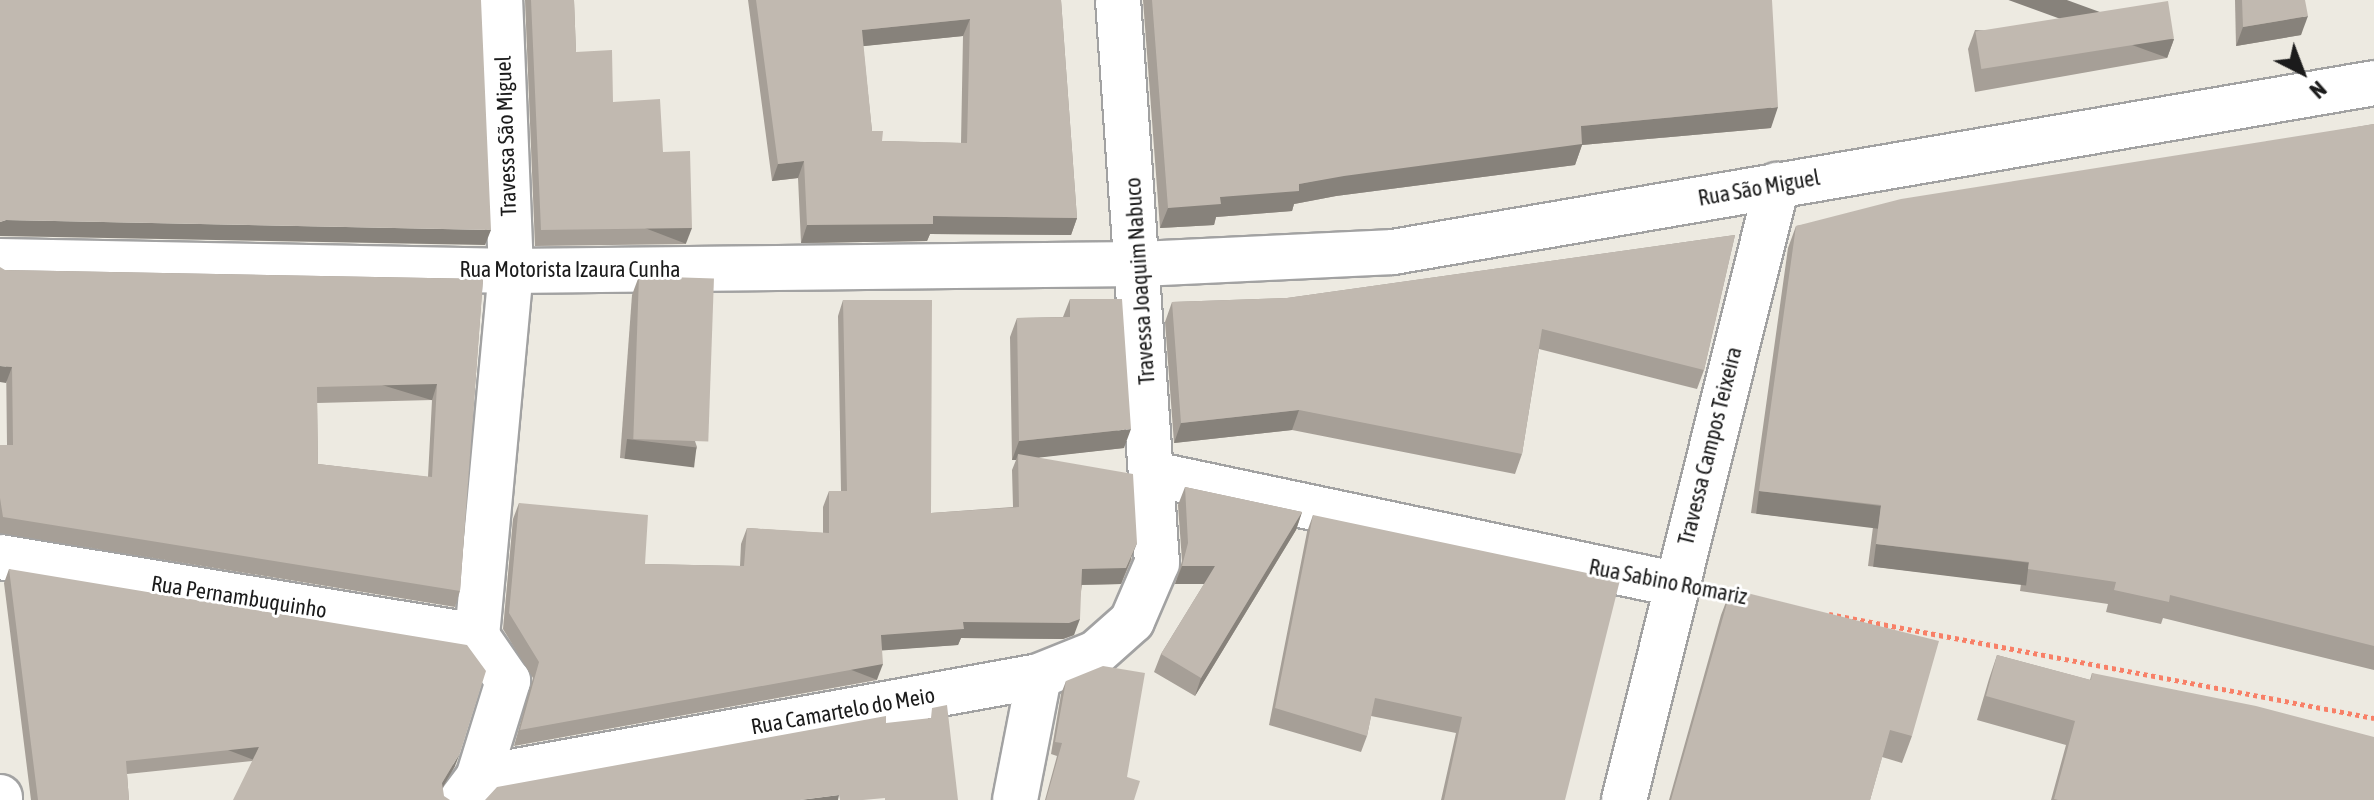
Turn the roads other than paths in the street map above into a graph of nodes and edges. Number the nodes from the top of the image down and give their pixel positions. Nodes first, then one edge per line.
1 (500, 0) edge
2 (1118, 0) edge
3 (2374, 83) edge
4 (1777, 185) junction
5 (0, 261) edge
6 (1141, 264) junction
7 (511, 271) junction
8 (1153, 474) junction
9 (0, 557) edge
10 (1157, 563) joint
11 (1674, 584) junction
12 (477, 636) junction
13 (1039, 676) junction
14 (469, 789) edge
15 (1015, 800) edge
16 (1624, 800) edge

1 - 7 street, Travessa São Miguel
2 - 6 street, Travessa Joaquim Nabuco
3 - 4 street, Rua São Miguel
4 - 6 street, Rua São Miguel
4 - 11 street, Travessa Campos Teixeira
5 - 7 street, Rua Motorista Izaura Cunha
6 - 7 street, Rua Motorista Izaura Cunha
6 - 8 street, Travessa Joaquim Nabuco
7 - 12 street, Travessa São Miguel
8 - 10 street, Travessa Joaquim Nabuco
8 - 11 street, Rua Sabino Romariz
9 - 12 street, Rua Pernambuquinho
10 - 13 street, Rua Camartelo do Meio
11 - 16 street, Travessa Campos Teixeira
12 - 14 street, Rua Camartelo do Meio
13 - 14 street, Rua Camartelo do Meio
13 - 15 street

